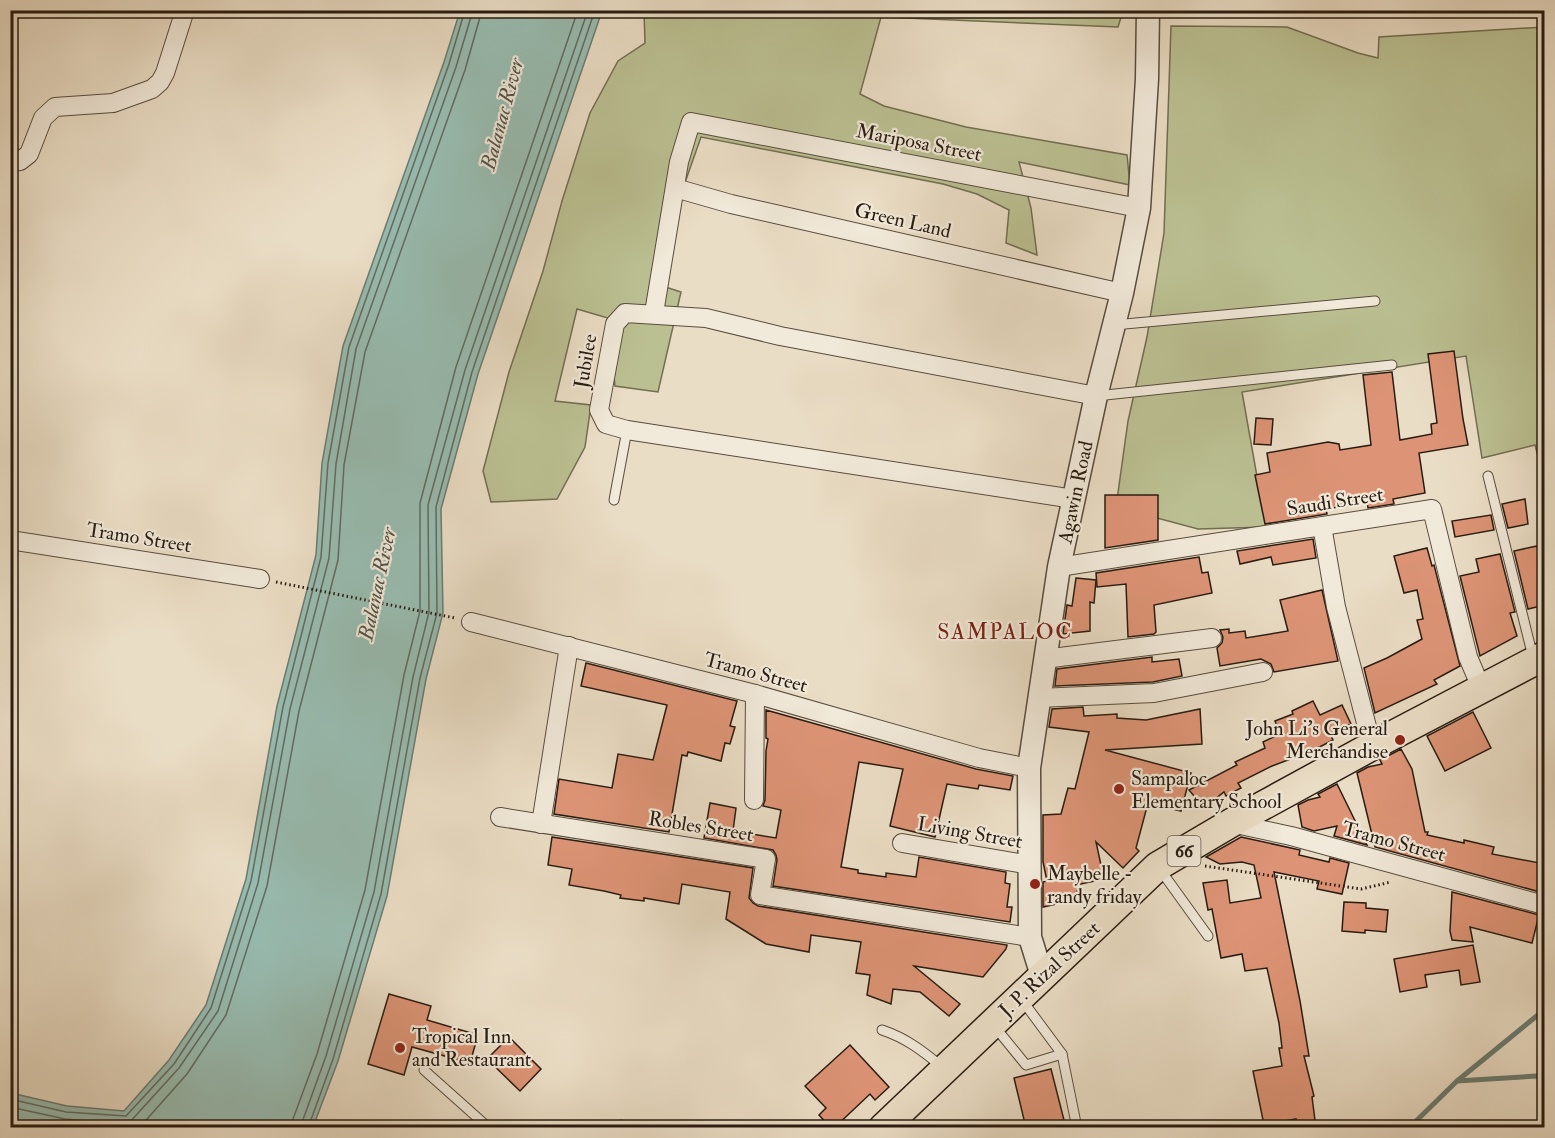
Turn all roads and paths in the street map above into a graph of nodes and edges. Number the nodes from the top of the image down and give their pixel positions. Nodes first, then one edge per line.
1 (185, 10) edge
2 (1148, 10) edge
3 (10, 163) edge
4 (675, 188) junction
5 (1139, 208) junction
6 (1122, 292) junction
7 (1374, 301) dead end
8 (654, 314) junction
9 (1114, 325) junction
10 (1392, 365) dead end
11 (1096, 396) junction
12 (627, 430) junction
13 (1488, 476) dead end
14 (1074, 499) junction
15 (614, 500) dead end
16 (1322, 526) junction
17 (10, 540) edge
18 (1059, 567) junction
19 (260, 579) dead end
20 (289, 585) dead end
21 (452, 618) dead end
22 (471, 622) dead end
23 (1212, 638) dead end
24 (569, 646) junction
25 (1044, 659) junction
26 (1540, 659) edge
27 (1263, 672) dead end
28 (1482, 690) junction
29 (755, 694) junction
30 (1038, 698) junction
31 (1372, 746) junction
32 (1029, 768) junction
33 (754, 800) dead end
34 (500, 818) dead end
35 (1231, 823) junction
36 (541, 824) junction
37 (902, 843) dead end
38 (1030, 865) junction
39 (1158, 866) junction
40 (1203, 866) dead end
41 (1397, 881) dead end
42 (1545, 905) edge
43 (1208, 936) dead end
44 (1030, 938) junction
45 (1042, 976) junction
46 (1019, 997) junction
47 (991, 1023) junction
48 (882, 1030) dead end
49 (1062, 1054) junction
50 (944, 1068) junction
51 (424, 1070) dead end
52 (489, 1128) edge
53 (883, 1128) edge
54 (1077, 1128) edge

1 - 3 street
2 - 5 street, Agawin Road
4 - 5 street, Mariposa Street
4 - 6 street, Green Land
4 - 8 street
5 - 6 street, Agawin Road
6 - 9 street, Agawin Road
7 - 9 lane
8 - 11 street, Jubilee
8 - 12 street, Jubilee
9 - 11 street, Agawin Road
10 - 11 lane
11 - 14 street, Agawin Road
12 - 14 street, Jubilee
12 - 15 lane
13 - 26 lane
14 - 18 street, Agawin Road
16 - 18 street, Saudi Street
16 - 28 street, Saudi Street
16 - 31 street
17 - 19 street, Tramo Street
18 - 25 street, Agawin Road
20 - 21 path
22 - 24 street, Tramo Street
23 - 25 street
24 - 29 street, Tramo Street
24 - 36 street
25 - 30 street, Agawin Road
26 - 28 main road, J. P. Rizal Street / 66
27 - 30 street
28 - 31 main road, J. P. Rizal Street / 66
29 - 32 street, Tramo Street
29 - 33 street
30 - 32 street, Agawin Road
31 - 35 main road, J. P. Rizal Street / 66
32 - 38 street, Agawin Road
34 - 36 street, Robles Street
35 - 39 main road, J. P. Rizal Street / 66
35 - 42 street, Tramo Street
36 - 44 street, Robles Street
37 - 38 street, Living Street
38 - 44 street, Agawin Road
39 - 43 lane
39 - 45 main road, J. P. Rizal Street / 66
40 - 41 path
44 - 45 street, Agawin Road
45 - 46 main road, J. P. Rizal Street / 66
46 - 47 main road, J. P. Rizal Street / 66
46 - 49 lane
47 - 49 lane
47 - 50 main road, J. P. Rizal Street / 66
48 - 50 lane
49 - 54 lane
50 - 53 main road, J. P. Rizal Street / 66
51 - 52 lane

